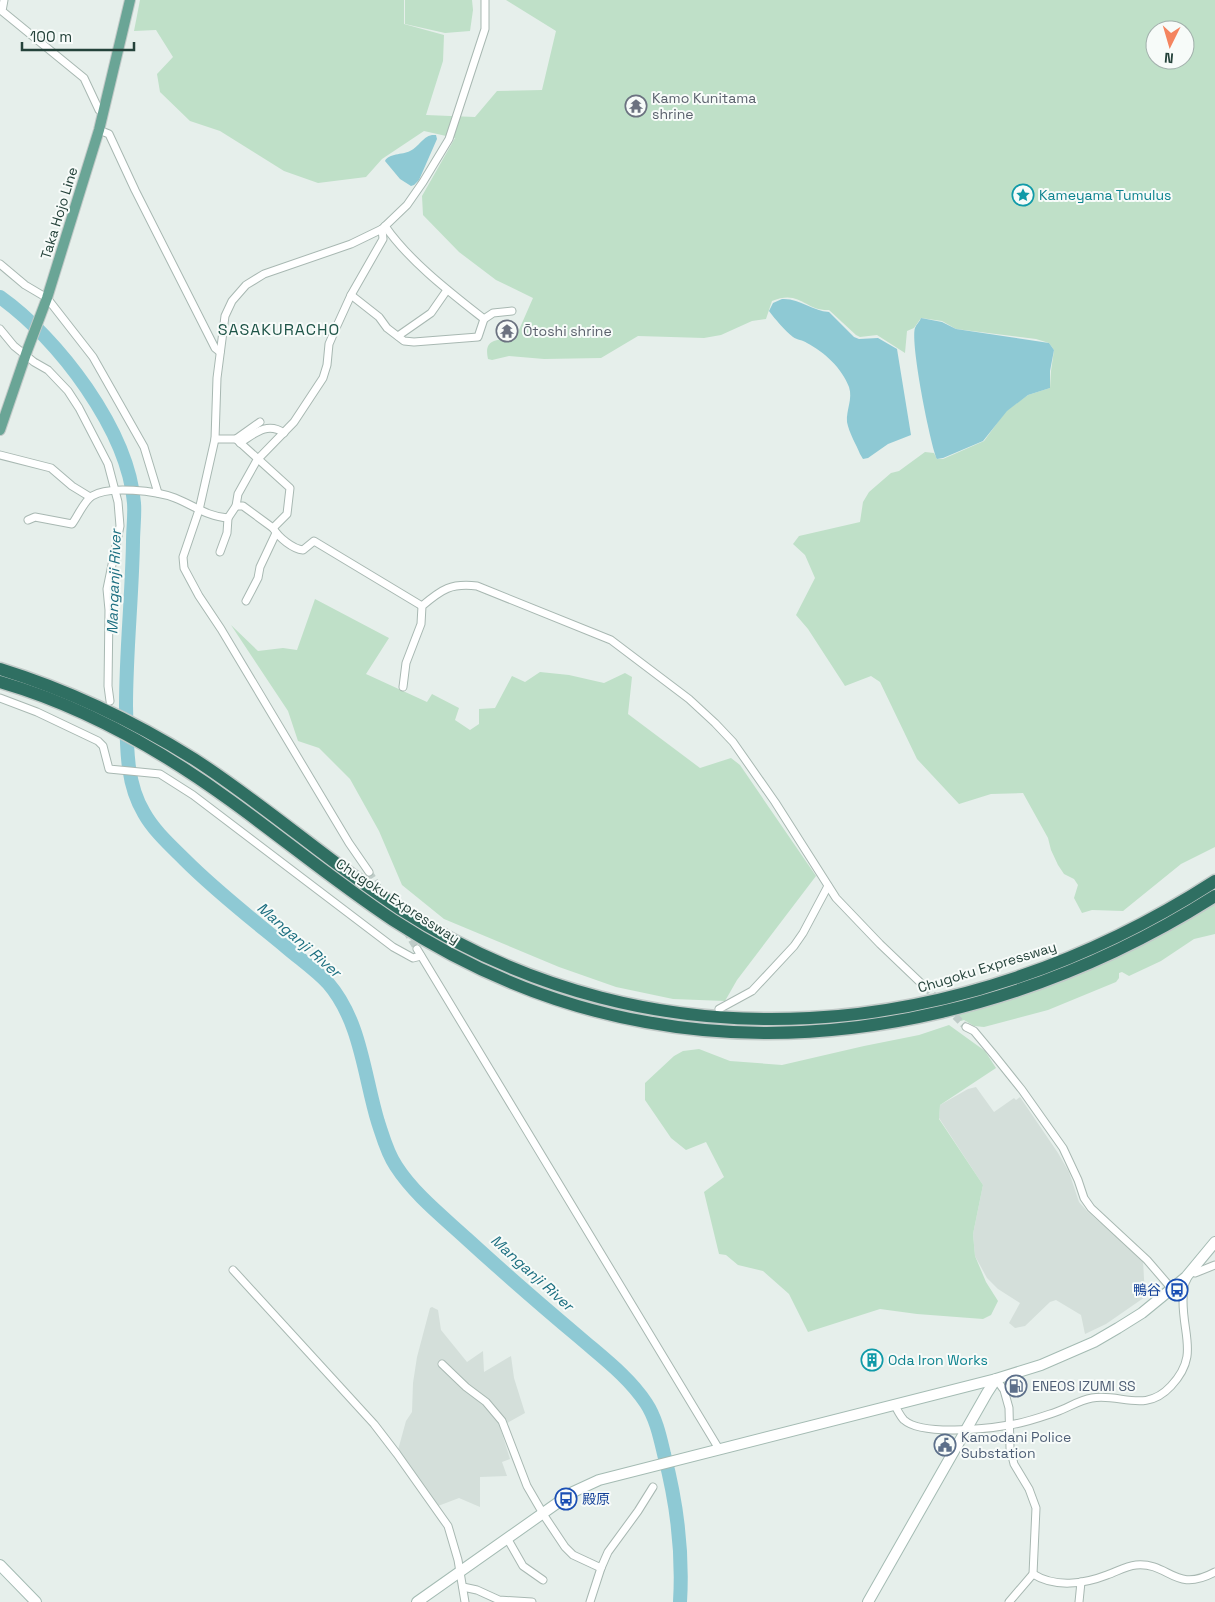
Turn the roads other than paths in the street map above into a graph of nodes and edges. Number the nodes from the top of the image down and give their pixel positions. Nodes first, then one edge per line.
1 (4, 0) edge
2 (130, 0) edge
3 (485, 0) edge
4 (103, 113) junction
5 (99, 130) junction
6 (383, 228) junction
7 (0, 264) edge
8 (447, 290) junction
9 (351, 295) junction
10 (45, 301) junction
11 (512, 311) dead end
12 (484, 319) junction
13 (0, 329) edge
14 (398, 336) junction
15 (220, 352) junction
16 (26, 353) junction
17 (260, 422) dead end
18 (0, 430) edge
19 (284, 433) junction
20 (215, 439) junction
21 (238, 441) junction
22 (0, 455) edge
23 (257, 460) junction
24 (117, 490) junction
25 (155, 493) junction
26 (90, 497) junction
27 (236, 506) junction
28 (199, 510) junction
29 (228, 518) junction
30 (28, 520) dead end
31 (274, 530) junction
32 (220, 552) dead end
33 (246, 601) dead end
34 (422, 606) junction
35 (0, 669) edge
36 (0, 682) edge
37 (404, 687) dead end
38 (0, 698) edge
39 (108, 705) junction
40 (369, 872) tunnel mouth
41 (1215, 882) edge
42 (828, 886) junction
43 (1215, 896) edge
44 (417, 949) tunnel mouth
45 (421, 956) junction
46 (925, 987) tunnel mouth
47 (719, 1009) dead end
48 (966, 1027) tunnel mouth
49 (1215, 1242) edge
50 (1215, 1265) edge
51 (233, 1270) dead end
52 (1190, 1274) junction
53 (1172, 1288) junction
54 (442, 1364) dead end
55 (996, 1379) junction
56 (894, 1404) junction
57 (1010, 1425) junction
58 (966, 1429) junction
59 (719, 1449) junction
60 (653, 1487) dead end
61 (543, 1512) junction
62 (508, 1538) junction
63 (0, 1565) edge
64 (601, 1568) junction
65 (460, 1572) junction
66 (1215, 1572) edge
67 (1033, 1574) junction
68 (543, 1580) dead end
69 (1080, 1582) junction
70 (462, 1587) junction
71 (36, 1602) edge
72 (417, 1602) edge
73 (465, 1602) edge
74 (532, 1602) edge
75 (591, 1602) edge
76 (868, 1602) edge
77 (1009, 1602) edge
78 (1079, 1602) edge

1 - 4 street
2 - 4 main road, Taka Hojo Line
3 - 6 street
4 - 5 main road, Taka Hojo Line
5 - 10 main road, Taka Hojo Line
5 - 15 street
6 - 8 street
6 - 9 street
6 - 15 street
7 - 10 street
8 - 12 street
8 - 14 street
9 - 14 street
9 - 19 street
10 - 16 main road, Taka Hojo Line
10 - 25 street
11 - 12 street
12 - 14 street
13 - 16 street
15 - 20 street
16 - 18 main road, Taka Hojo Line
16 - 24 street
17 - 21 street
19 - 21 street
19 - 23 street
20 - 21 street
20 - 28 street
21 - 23 street
22 - 26 street
23 - 27 street
23 - 31 street
24 - 25 street
24 - 26 street
24 - 39 street
25 - 28 street
26 - 30 street
27 - 29 street
27 - 31 street
28 - 29 street
28 - 40 street
29 - 32 street
31 - 33 street
31 - 34 street
34 - 37 street
34 - 42 street
35 - 39 highway, Chugoku Expressway
36 - 43 highway, Chugoku Expressway
38 - 45 street
39 - 41 highway, Chugoku Expressway
42 - 46 street
42 - 47 street
44 - 45 street
45 - 59 street
48 - 53 street
49 - 52 street
50 - 52 street
51 - 65 street
52 - 53 street
52 - 57 street
53 - 55 street
54 - 61 street
55 - 56 street
55 - 57 street
55 - 58 street
56 - 58 street
56 - 59 street
57 - 58 street
57 - 67 street
58 - 76 street
59 - 61 street
60 - 64 street
61 - 62 street
61 - 64 street
62 - 65 street
62 - 68 street
63 - 71 street
64 - 75 street
65 - 70 street
65 - 72 street
66 - 69 street
67 - 69 street
67 - 77 street
69 - 78 street
70 - 73 street
70 - 74 street

